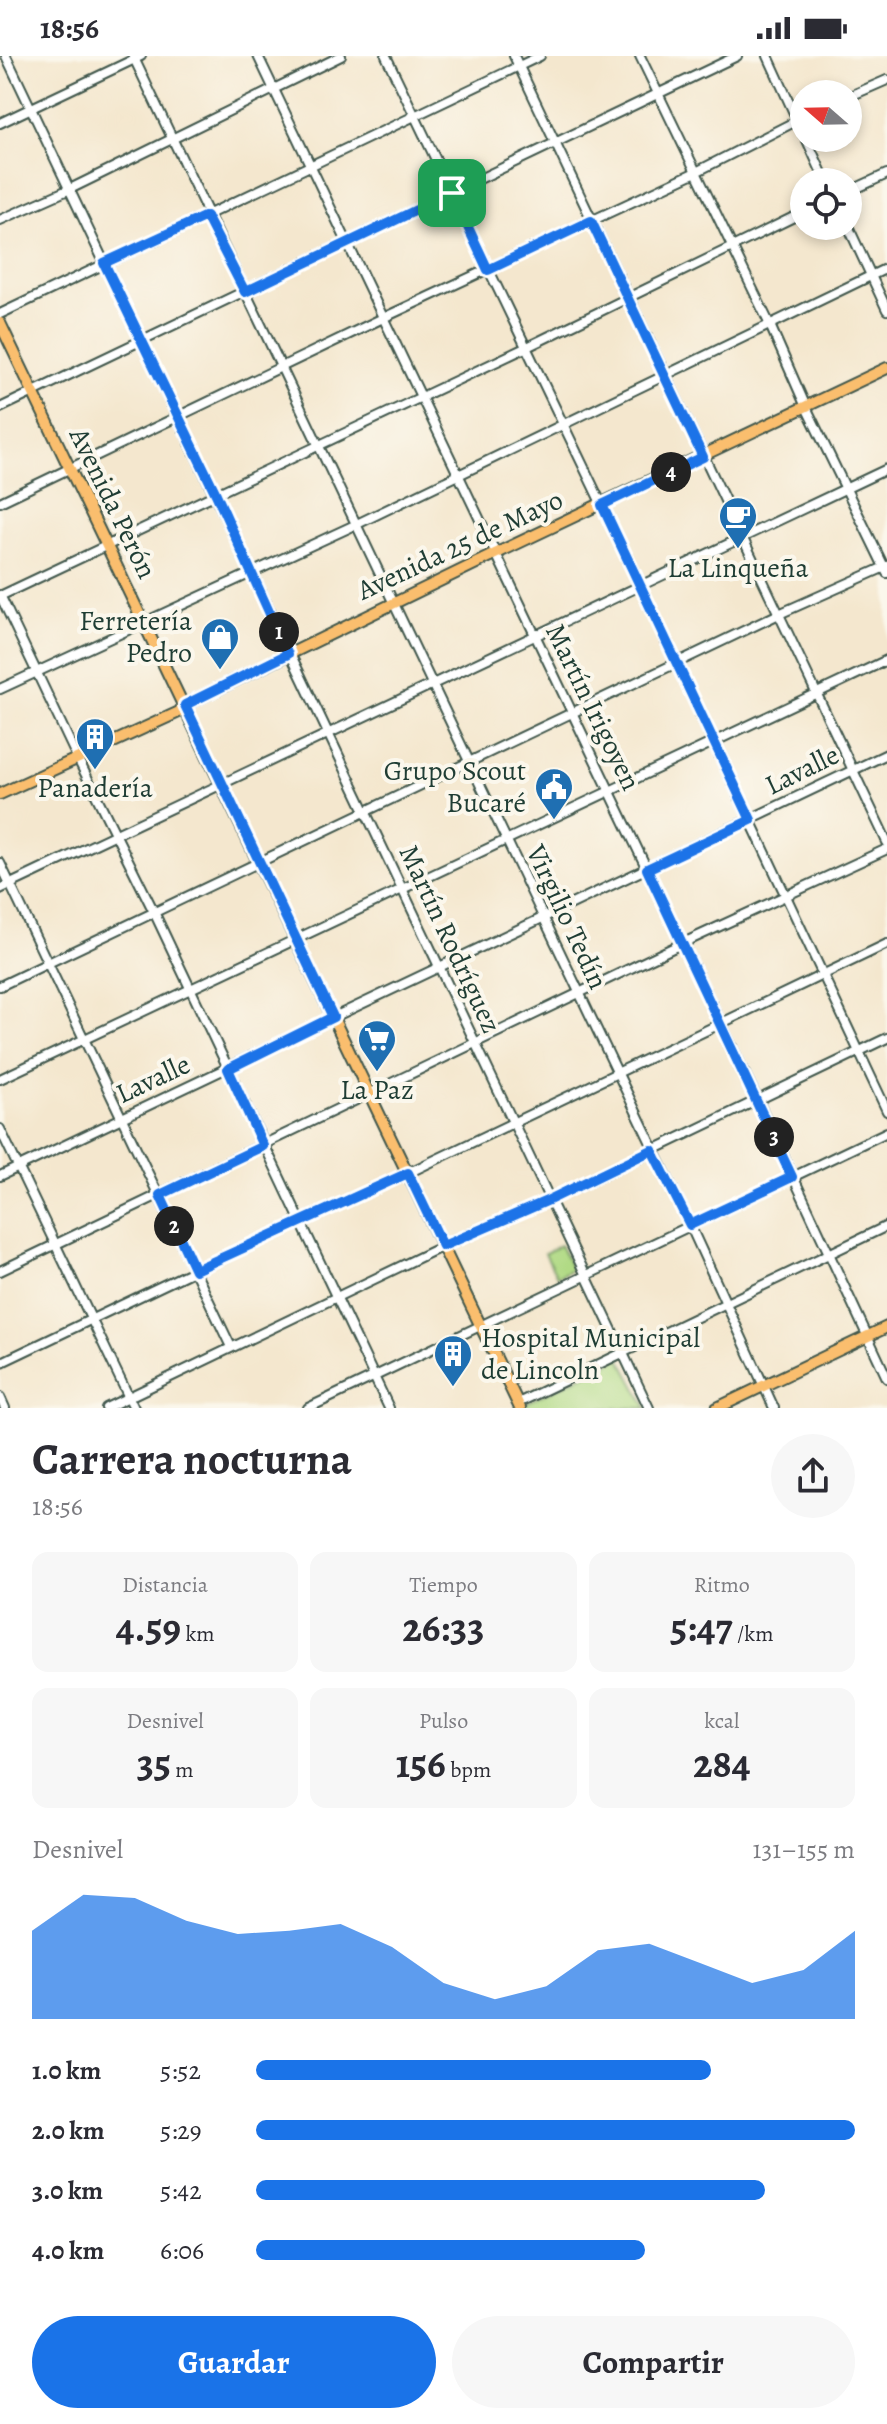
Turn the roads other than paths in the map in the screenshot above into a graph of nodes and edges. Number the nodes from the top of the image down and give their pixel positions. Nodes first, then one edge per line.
1 (6, 56) edge
2 (258, 56) edge
3 (341, 56) edge
4 (386, 56) edge
5 (514, 56) edge
6 (540, 56) edge
7 (640, 56) edge
8 (737, 56) edge
9 (768, 56) edge
10 (136, 57) edge
11 (519, 66) junction
12 (887, 80) edge
13 (273, 88) junction
14 (862, 91) edge
15 (658, 93) junction
16 (790, 98) edge
17 (30, 108) junction
18 (416, 117) junction
19 (0, 123) edge
20 (790, 125) edge
21 (170, 137) junction
22 (554, 143) junction
23 (311, 166) junction
24 (696, 172) junction
25 (887, 174) edge
26 (862, 186) edge
27 (70, 189) junction
28 (452, 193) junction
29 (206, 216) junction
30 (790, 219) edge
31 (0, 220) edge
32 (591, 221) junction
33 (855, 240) edge
34 (348, 242) junction
35 (732, 247) junction
36 (104, 263) junction
37 (887, 268) edge
38 (488, 270) junction
39 (871, 275) junction
40 (245, 292) junction
41 (629, 296) junction
42 (887, 310) edge
43 (0, 314) edge
44 (383, 318) junction
45 (0, 323) edge
46 (770, 325) junction
47 (141, 340) junction
48 (525, 348) junction
49 (281, 367) junction
50 (887, 368) edge
51 (665, 376) junction
52 (33, 392) junction
53 (421, 396) junction
54 (806, 407) junction
55 (0, 408) edge
56 (178, 416) junction
57 (562, 426) junction
58 (318, 446) junction
59 (703, 457) junction
60 (887, 469) edge
61 (70, 470) junction
62 (458, 474) junction
63 (846, 489) junction
64 (216, 494) junction
65 (0, 502) edge
66 (602, 505) junction
67 (355, 525) junction
68 (741, 537) junction
69 (107, 546) junction
70 (495, 554) junction
71 (886, 568) edge
72 (251, 571) junction
73 (639, 586) junction
74 (0, 596) edge
75 (394, 603) junction
76 (779, 614) junction
77 (144, 622) junction
78 (534, 636) junction
79 (288, 654) junction
80 (887, 660) edge
81 (677, 665) junction
82 (37, 673) junction
83 (432, 684) junction
84 (0, 689) edge
85 (817, 693) junction
86 (185, 705) junction
87 (572, 713) junction
88 (329, 734) junction
89 (713, 742) junction
90 (887, 754) edge
91 (76, 756) junction
92 (469, 763) junction
93 (852, 770) junction
94 (223, 784) junction
95 (0, 787) edge
96 (609, 791) junction
97 (0, 794) edge
98 (366, 811) junction
99 (751, 820) junction
100 (116, 835) junction
101 (507, 841) junction
102 (887, 842) edge
103 (887, 849) edge
104 (260, 862) junction
105 (0, 863) edge
106 (647, 869) junction
107 (10, 884) junction
108 (0, 889) edge
109 (402, 889) junction
110 (787, 897) junction
111 (154, 912) junction
112 (543, 917) junction
113 (296, 938) junction
114 (681, 944) junction
115 (887, 944) edge
116 (48, 964) junction
117 (440, 966) junction
118 (823, 974) junction
119 (0, 986) edge
120 (189, 988) junction
121 (579, 995) junction
122 (333, 1017) junction
123 (719, 1023) junction
124 (887, 1038) edge
125 (85, 1040) junction
126 (476, 1044) junction
127 (859, 1052) junction
128 (228, 1069) junction
129 (616, 1073) junction
130 (0, 1079) edge
131 (369, 1094) junction
132 (757, 1099) junction
133 (887, 1111) edge
134 (121, 1118) junction
135 (514, 1123) junction
136 (0, 1129) edge
137 (887, 1132) edge
138 (263, 1146) junction
139 (652, 1150) junction
140 (19, 1167) junction
141 (408, 1173) junction
142 (0, 1176) edge
143 (792, 1177) junction
144 (160, 1195) junction
145 (549, 1200) junction
146 (300, 1224) junction
147 (690, 1225) junction
148 (887, 1226) edge
149 (55, 1245) junction
150 (443, 1246) junction
151 (828, 1254) junction
152 (195, 1270) junction
153 (0, 1271) edge
154 (585, 1277) junction
155 (336, 1298) junction
156 (726, 1305) junction
157 (89, 1320) junction
158 (482, 1326) junction
159 (887, 1327) edge
160 (867, 1336) junction
161 (231, 1347) junction
162 (623, 1353) junction
163 (0, 1363) edge
164 (375, 1377) junction
165 (887, 1378) edge
166 (763, 1386) junction
167 (0, 1397) edge
168 (129, 1397) junction
169 (519, 1406) edge
170 (5, 1408) edge
171 (106, 1408) edge
172 (134, 1408) edge
173 (308, 1408) edge
174 (389, 1408) edge
175 (649, 1408) edge
176 (717, 1408) edge
177 (774, 1408) edge

1 - 17 street, Martín Rodríguez
2 - 13 street, Martín Irigoyen
3 - 13 street
4 - 18 street
5 - 11 street
6 - 11 street
7 - 15 street
8 - 15 street
9 - 16 street
10 - 17 street
10 - 21 street, Virgilio Tedín
11 - 18 street
11 - 22 street
12 - 14 street
13 - 21 street
13 - 23 street, Martín Irigoyen
15 - 22 street
15 - 24 street
17 - 19 street
17 - 27 street, Martín Rodríguez
18 - 23 street
18 - 28 street
20 - 24 street
21 - 27 street
21 - 29 street, Virgilio Tedín
22 - 28 street
22 - 32 street
23 - 29 street
23 - 34 street, Martín Irigoyen
24 - 32 street
24 - 35 street
25 - 26 street
27 - 31 street
27 - 36 street, Martín Rodríguez
28 - 34 street
28 - 38 street
29 - 36 street
29 - 40 street, Virgilio Tedín
30 - 35 street
32 - 38 street
32 - 41 street
33 - 39 street
34 - 40 street
34 - 44 street, Martín Irigoyen
35 - 41 street
35 - 46 street
36 - 43 street
36 - 47 street, Martín Rodríguez
37 - 39 street
38 - 44 street
38 - 48 street
39 - 42 street
39 - 46 street
40 - 47 street
40 - 49 street, Virgilio Tedín
41 - 48 street
41 - 51 street
44 - 49 street
44 - 53 street, Martín Irigoyen
45 - 52 main road, Avenida Perón
46 - 51 street
46 - 54 street
47 - 52 street
47 - 56 street, Martín Rodríguez
48 - 53 street
48 - 57 street
49 - 56 street
49 - 58 street, Virgilio Tedín
50 - 54 main road, Avenida 25 de Mayo
51 - 57 street
51 - 59 street
52 - 55 street
52 - 61 main road, Avenida Perón
53 - 58 street
53 - 62 street, Martín Irigoyen
54 - 59 main road, Avenida 25 de Mayo
54 - 63 street
56 - 61 street
56 - 64 street, Martín Rodríguez
57 - 62 street
57 - 66 street
58 - 64 street
58 - 67 street, Virgilio Tedín
59 - 66 main road, Avenida 25 de Mayo
59 - 68 street
60 - 63 street
61 - 65 street
61 - 69 main road, Avenida Perón
62 - 67 street
62 - 70 street, Martín Irigoyen
63 - 68 street
63 - 71 street
64 - 69 street
64 - 72 street, Martín Rodríguez
66 - 70 main road, Avenida 25 de Mayo
66 - 73 street
67 - 72 street
67 - 75 street, Virgilio Tedín
68 - 73 street
68 - 76 street
69 - 74 street
69 - 77 main road, Avenida Perón
70 - 75 main road, Avenida 25 de Mayo
70 - 78 street, Martín Irigoyen
71 - 76 street
72 - 77 street
72 - 79 street, Martín Rodríguez
73 - 78 street
73 - 81 street
74 - 82 street
75 - 79 main road, Avenida 25 de Mayo
75 - 83 street, Virgilio Tedín
76 - 81 street
76 - 85 street
77 - 82 street
77 - 86 main road, Avenida Perón
78 - 83 street
78 - 87 street, Martín Irigoyen
79 - 86 main road, Avenida 25 de Mayo
79 - 88 street, Martín Rodríguez
80 - 85 street
81 - 87 street
81 - 89 street
82 - 84 street
82 - 91 street
83 - 88 street
83 - 92 street, Virgilio Tedín
85 - 89 street
85 - 93 street
86 - 91 main road, Avenida 25 de Mayo
86 - 94 main road, Avenida Perón
87 - 92 street
87 - 96 street, Martín Irigoyen
88 - 94 street
88 - 98 street, Martín Rodríguez
89 - 96 street
89 - 99 street
90 - 93 street, Lavalle
91 - 95 main road, Avenida 25 de Mayo
91 - 97 main road, Avenida 25 de Mayo
91 - 100 street
92 - 98 street
92 - 101 street, Virgilio Tedín
93 - 99 street, Lavalle
93 - 102 street
94 - 100 street
94 - 104 main road, Avenida Perón
96 - 101 street
96 - 106 street, Martín Irigoyen
98 - 104 street
98 - 109 street, Martín Rodríguez
99 - 106 street, Lavalle
99 - 110 street
100 - 107 street
100 - 111 street
101 - 109 street
101 - 112 street, Virgilio Tedín
103 - 110 street
104 - 111 street
104 - 113 main road, Avenida Perón
105 - 107 street
106 - 112 street, Lavalle
106 - 114 street, Martín Irigoyen
107 - 108 street
107 - 116 street
109 - 113 street
109 - 117 street, Martín Rodríguez
110 - 114 street
110 - 118 street
111 - 116 street
111 - 120 street
112 - 117 street, Lavalle
112 - 121 street, Virgilio Tedín
113 - 120 street
113 - 122 main road, Avenida Perón
114 - 121 street
114 - 123 street, Martín Irigoyen
115 - 118 street
116 - 119 street
116 - 125 street
117 - 122 street, Lavalle
117 - 126 street, Martín Rodríguez
118 - 123 street
118 - 127 street
120 - 125 street
120 - 128 street
121 - 126 street
121 - 129 street, Virgilio Tedín
122 - 128 street, Lavalle
122 - 131 main road, Avenida Perón
123 - 129 street
123 - 132 street, Martín Irigoyen
124 - 127 street
125 - 130 street
125 - 134 street
126 - 131 street
126 - 135 street, Martín Rodríguez
127 - 132 street
127 - 133 street
128 - 134 street, Lavalle
128 - 138 street
129 - 135 street
129 - 139 street, Virgilio Tedín
131 - 138 street
131 - 141 main road, Avenida Perón
132 - 139 street
132 - 143 street, Martín Irigoyen
134 - 140 street, Lavalle
134 - 144 street
135 - 141 street
135 - 145 street, Martín Rodríguez
136 - 140 street
137 - 143 street
138 - 144 street
138 - 146 street
139 - 145 street
139 - 147 street, Virgilio Tedín
140 - 142 street, Lavalle
140 - 149 street
141 - 146 street
141 - 150 main road, Avenida Perón
143 - 147 street
143 - 151 street, Martín Irigoyen
144 - 149 street
144 - 152 street
145 - 150 street
145 - 154 street, Martín Rodríguez
146 - 152 street
146 - 155 street
147 - 154 street
147 - 156 street, Virgilio Tedín
148 - 151 street
149 - 153 street
149 - 157 street
150 - 155 street
150 - 158 main road, Avenida Perón
151 - 156 street
151 - 160 street, Martín Irigoyen
152 - 157 street
152 - 161 street
154 - 158 street
154 - 162 street, Martín Rodríguez
155 - 161 street
155 - 164 street
156 - 162 street
156 - 166 street, Virgilio Tedín
157 - 163 street
157 - 168 street
158 - 164 street
158 - 169 main road, Avenida Perón
159 - 160 main road
160 - 165 street, Martín Irigoyen
160 - 166 main road
161 - 168 street
162 - 169 street
162 - 175 street, Martín Rodríguez
164 - 173 street
164 - 174 street
166 - 176 main road
166 - 177 street, Virgilio Tedín
167 - 170 street
168 - 171 street
168 - 172 street

